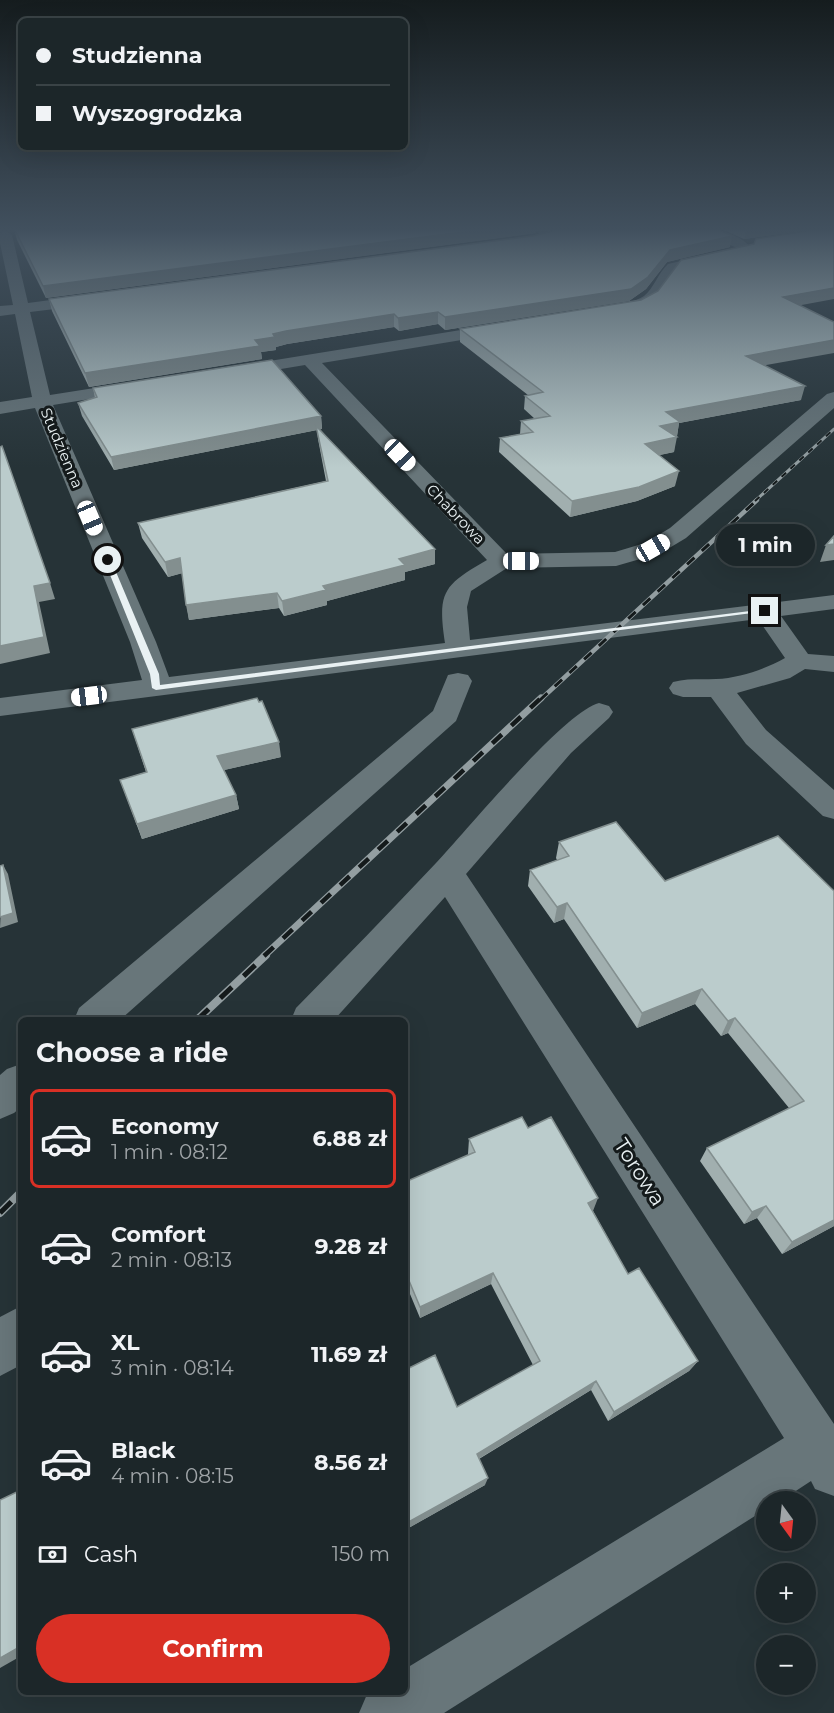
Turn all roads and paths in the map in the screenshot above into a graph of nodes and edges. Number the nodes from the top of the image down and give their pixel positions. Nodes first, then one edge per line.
1 (26, 308) edge
2 (625, 308) edge
3 (10, 310) edge
4 (608, 312) edge
5 (515, 326) edge
6 (309, 359) junction
7 (219, 374) edge
8 (153, 384) edge
9 (834, 398) edge
10 (42, 402) junction
11 (0, 408) edge
12 (501, 561) junction
13 (833, 603) edge
14 (765, 611) junction
15 (800, 661) junction
16 (834, 664) edge
17 (458, 665) junction
18 (156, 688) junction
19 (683, 688) dead end
20 (719, 688) junction
21 (0, 707) edge
22 (599, 712) dead end
23 (834, 808) edge
24 (447, 873) junction
25 (96, 1017) edge
26 (313, 1017) edge
27 (18, 1085) edge
28 (0, 1100) edge
29 (18, 1333) edge
30 (0, 1352) edge
31 (826, 1458) edge
32 (389, 1713) edge

1 - 3 street
2 - 4 street
3 - 10 street, Studzienna
5 - 6 street
6 - 7 street
6 - 12 street, Chabrowa
8 - 10 street
9 - 12 street
10 - 11 street
10 - 18 street, Studzienna
12 - 17 street, Chabrowa
13 - 14 street
14 - 15 street
14 - 17 street
15 - 16 street
15 - 20 street
17 - 18 street
17 - 25 street
18 - 21 street
19 - 20 street
20 - 23 street
22 - 24 street
24 - 26 street
24 - 31 street, Torowa
27 - 28 street
29 - 30 street
31 - 32 street

